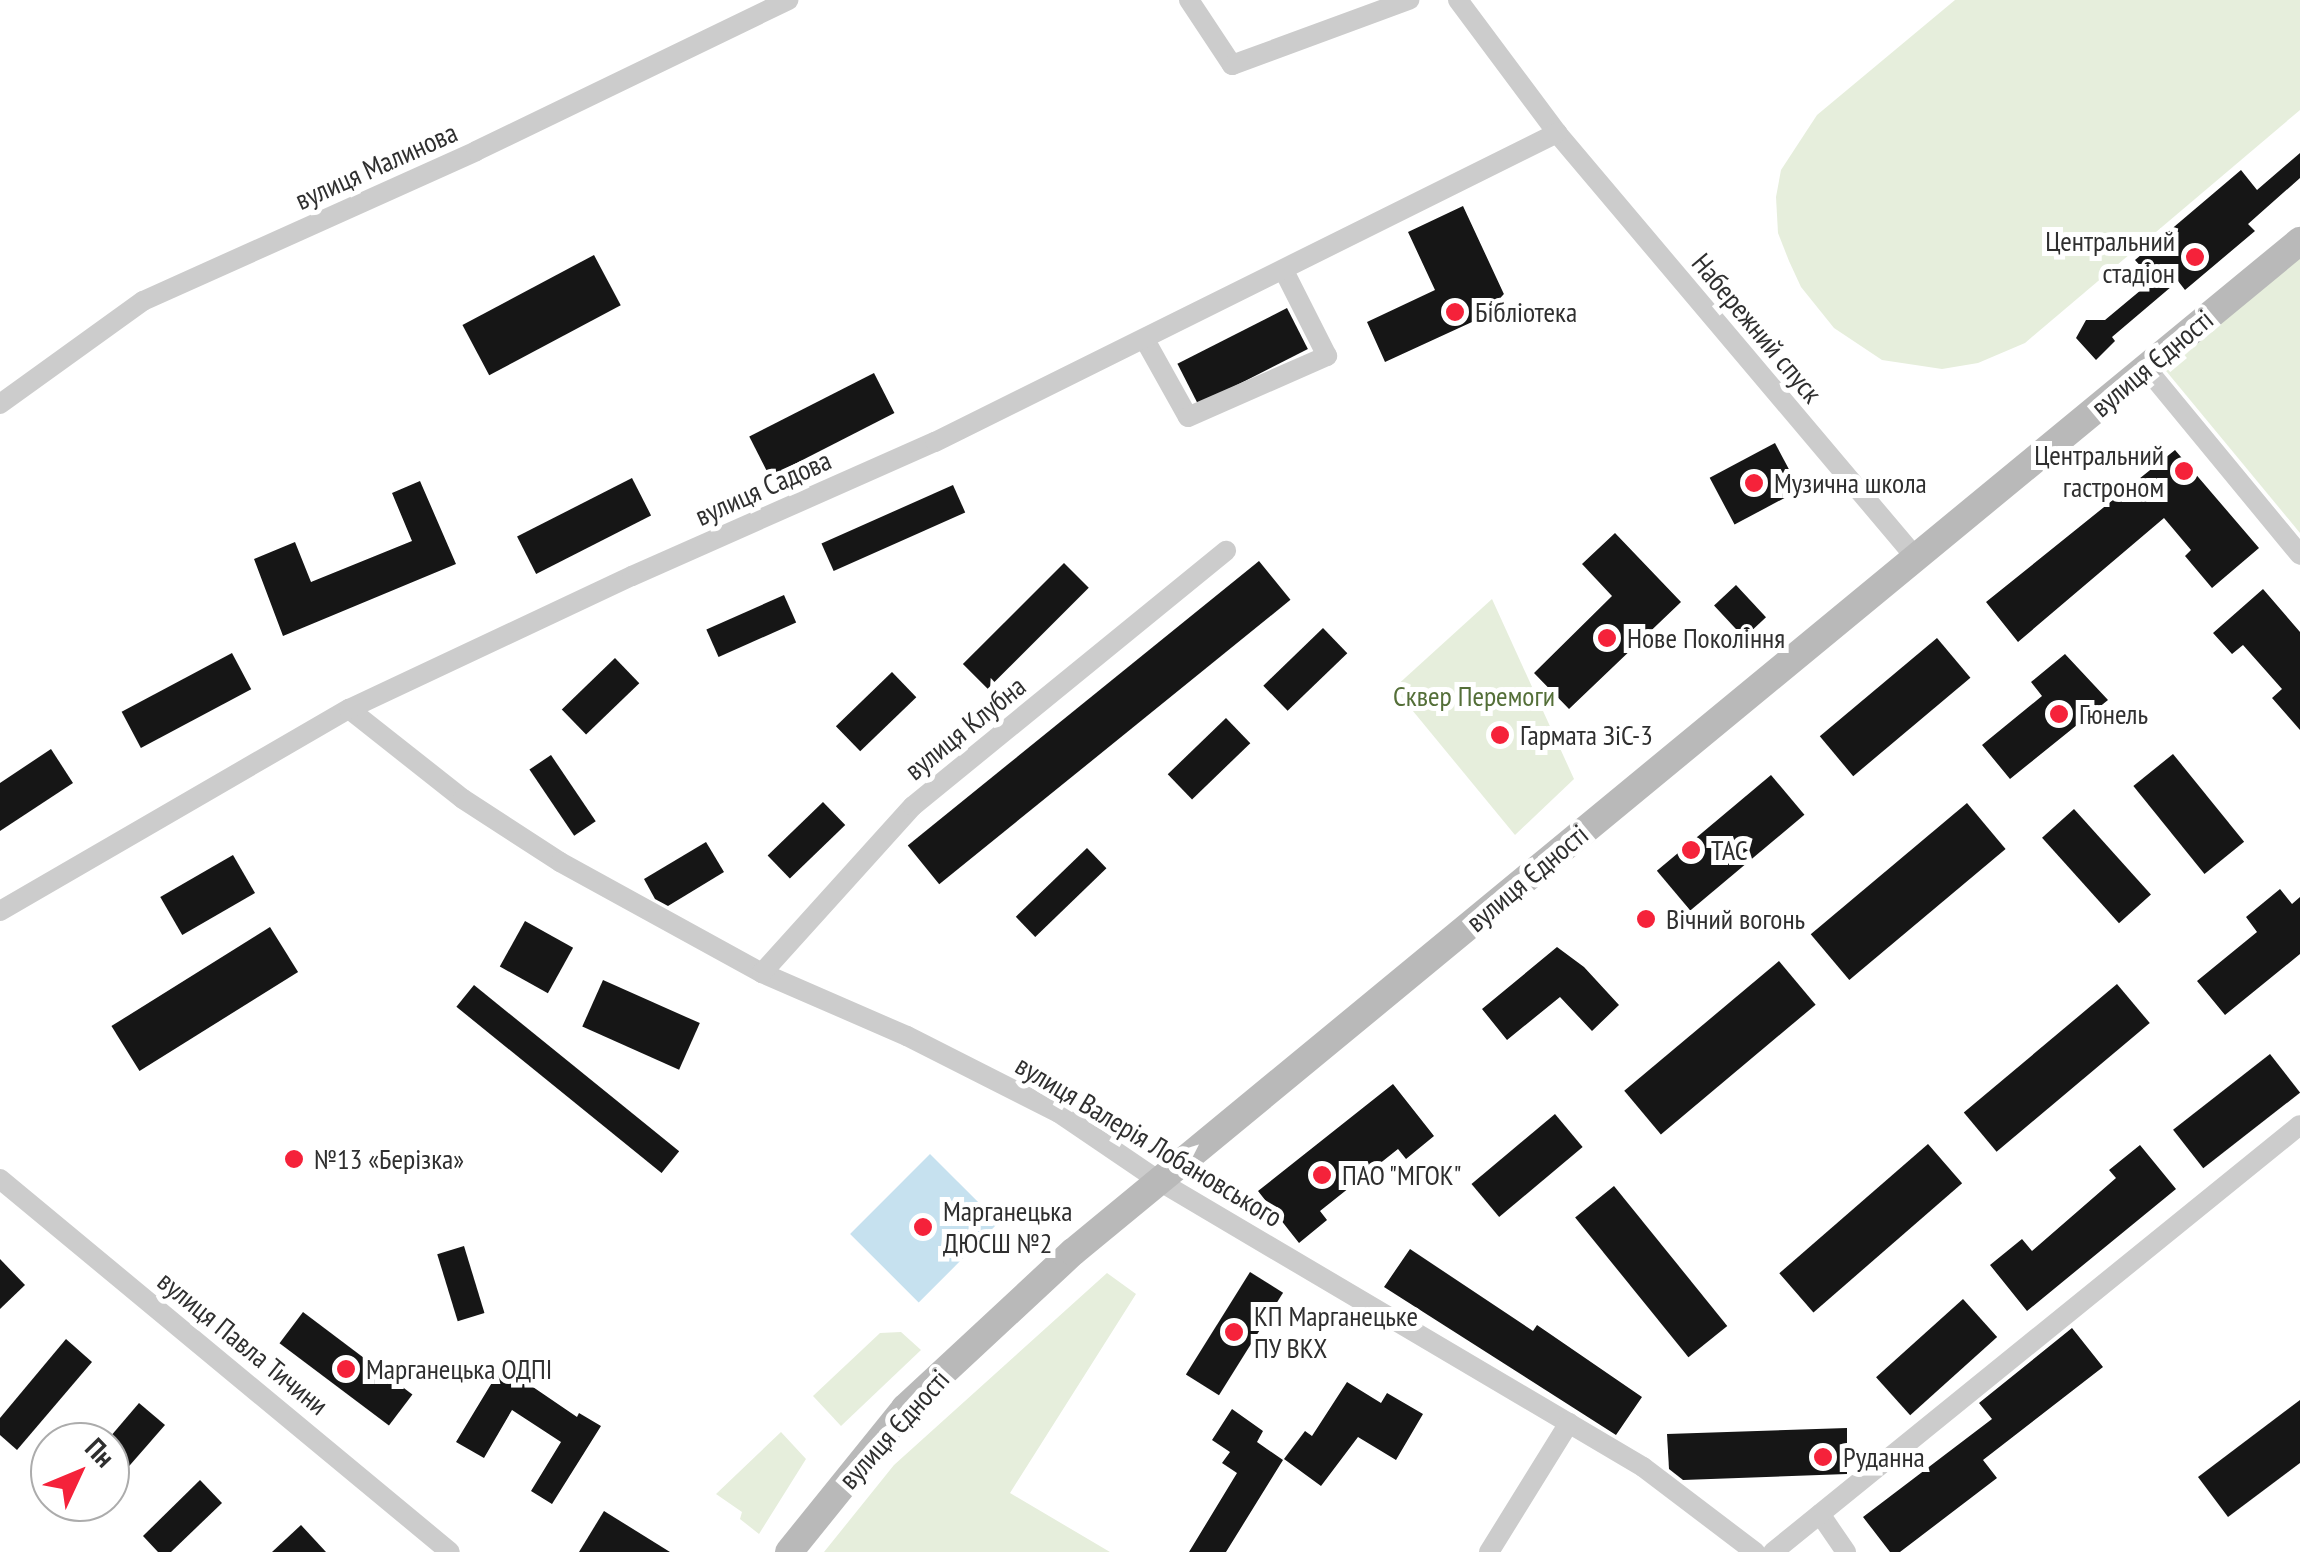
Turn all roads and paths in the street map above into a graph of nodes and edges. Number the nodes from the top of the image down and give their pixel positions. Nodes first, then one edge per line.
1 (788, 0) edge
2 (1189, 0) edge
3 (1408, 0) edge
4 (1458, 0) edge
5 (1557, 133) junction
6 (2300, 241) edge
7 (1284, 271) junction
8 (1145, 340) junction
9 (2146, 368) junction
10 (0, 404) edge
11 (1226, 551) dead end
12 (2300, 555) edge
13 (1916, 558) junction
14 (348, 709) junction
15 (0, 911) edge
16 (762, 973) junction
17 (2300, 1125) edge
18 (0, 1180) edge
19 (1160, 1181) junction
20 (1570, 1423) junction
21 (1820, 1514) junction
22 (450, 1552) edge
23 (789, 1552) edge
24 (1490, 1552) edge
25 (1756, 1552) edge
26 (1773, 1552) edge
27 (1846, 1552) edge

1 - 10 street, вулиця Малинова
2 - 3 street
4 - 5 street, Набережний спуск
5 - 7 street, вулиця Садова
5 - 13 street, Набережний спуск
6 - 9 street, вулиця Єдності
7 - 8 street, вулиця Садова
7 - 8 street
8 - 14 street, вулиця Садова
9 - 12 street
9 - 13 street, вулиця Єдності
11 - 16 street, вулиця Клубна
13 - 19 street, вулиця Єдності
14 - 15 street, вулиця Садова
14 - 16 street, вулиця Валерія Лобановського
16 - 19 street, вулиця Валерія Лобановського
17 - 21 street
18 - 22 street, вулиця Павла Тичини
19 - 20 street, вулиця Валерія Лобановського
19 - 23 street, вулиця Єдності
20 - 24 street
20 - 25 street, вулиця Валерія Лобановського
21 - 26 street
21 - 27 street

